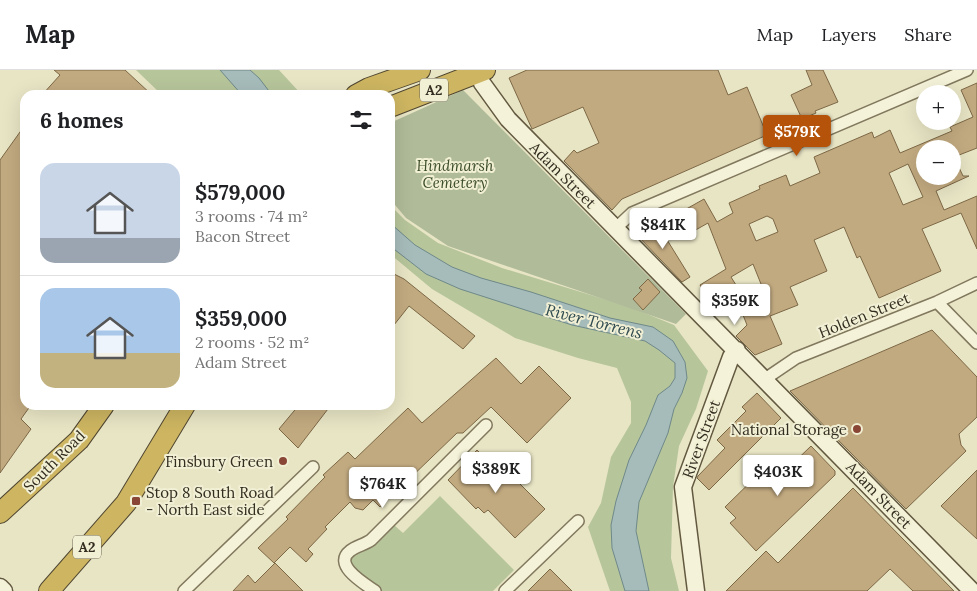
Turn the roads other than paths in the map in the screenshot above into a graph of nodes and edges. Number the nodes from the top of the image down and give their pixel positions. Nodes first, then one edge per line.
1 (420, 70) edge
2 (968, 70) edge
3 (482, 72) edge
4 (366, 90) edge
5 (395, 105) edge
6 (616, 228) junction
7 (977, 283) edge
8 (937, 302) junction
9 (977, 343) edge
10 (737, 350) junction
11 (765, 379) junction
12 (100, 410) edge
13 (182, 410) edge
14 (486, 425) dead end
15 (313, 467) dead end
16 (0, 513) edge
17 (578, 520) dead end
18 (0, 587) edge
19 (4, 591) edge
20 (49, 591) edge
21 (184, 591) edge
22 (375, 591) edge
23 (505, 591) edge
24 (696, 591) edge
25 (972, 591) edge

1 - 4 highway, A2
2 - 6 street
3 - 5 highway, A2
3 - 6 main road, Adam Street
6 - 10 main road, Adam Street
7 - 8 street, Holden Street
8 - 9 street
8 - 11 street, Holden Street
10 - 11 main road, Adam Street
10 - 24 main road, River Street
11 - 25 main road, Adam Street
12 - 16 highway, South Road
13 - 20 highway, A2
14 - 22 street
15 - 21 street
17 - 23 street
18 - 19 main road

